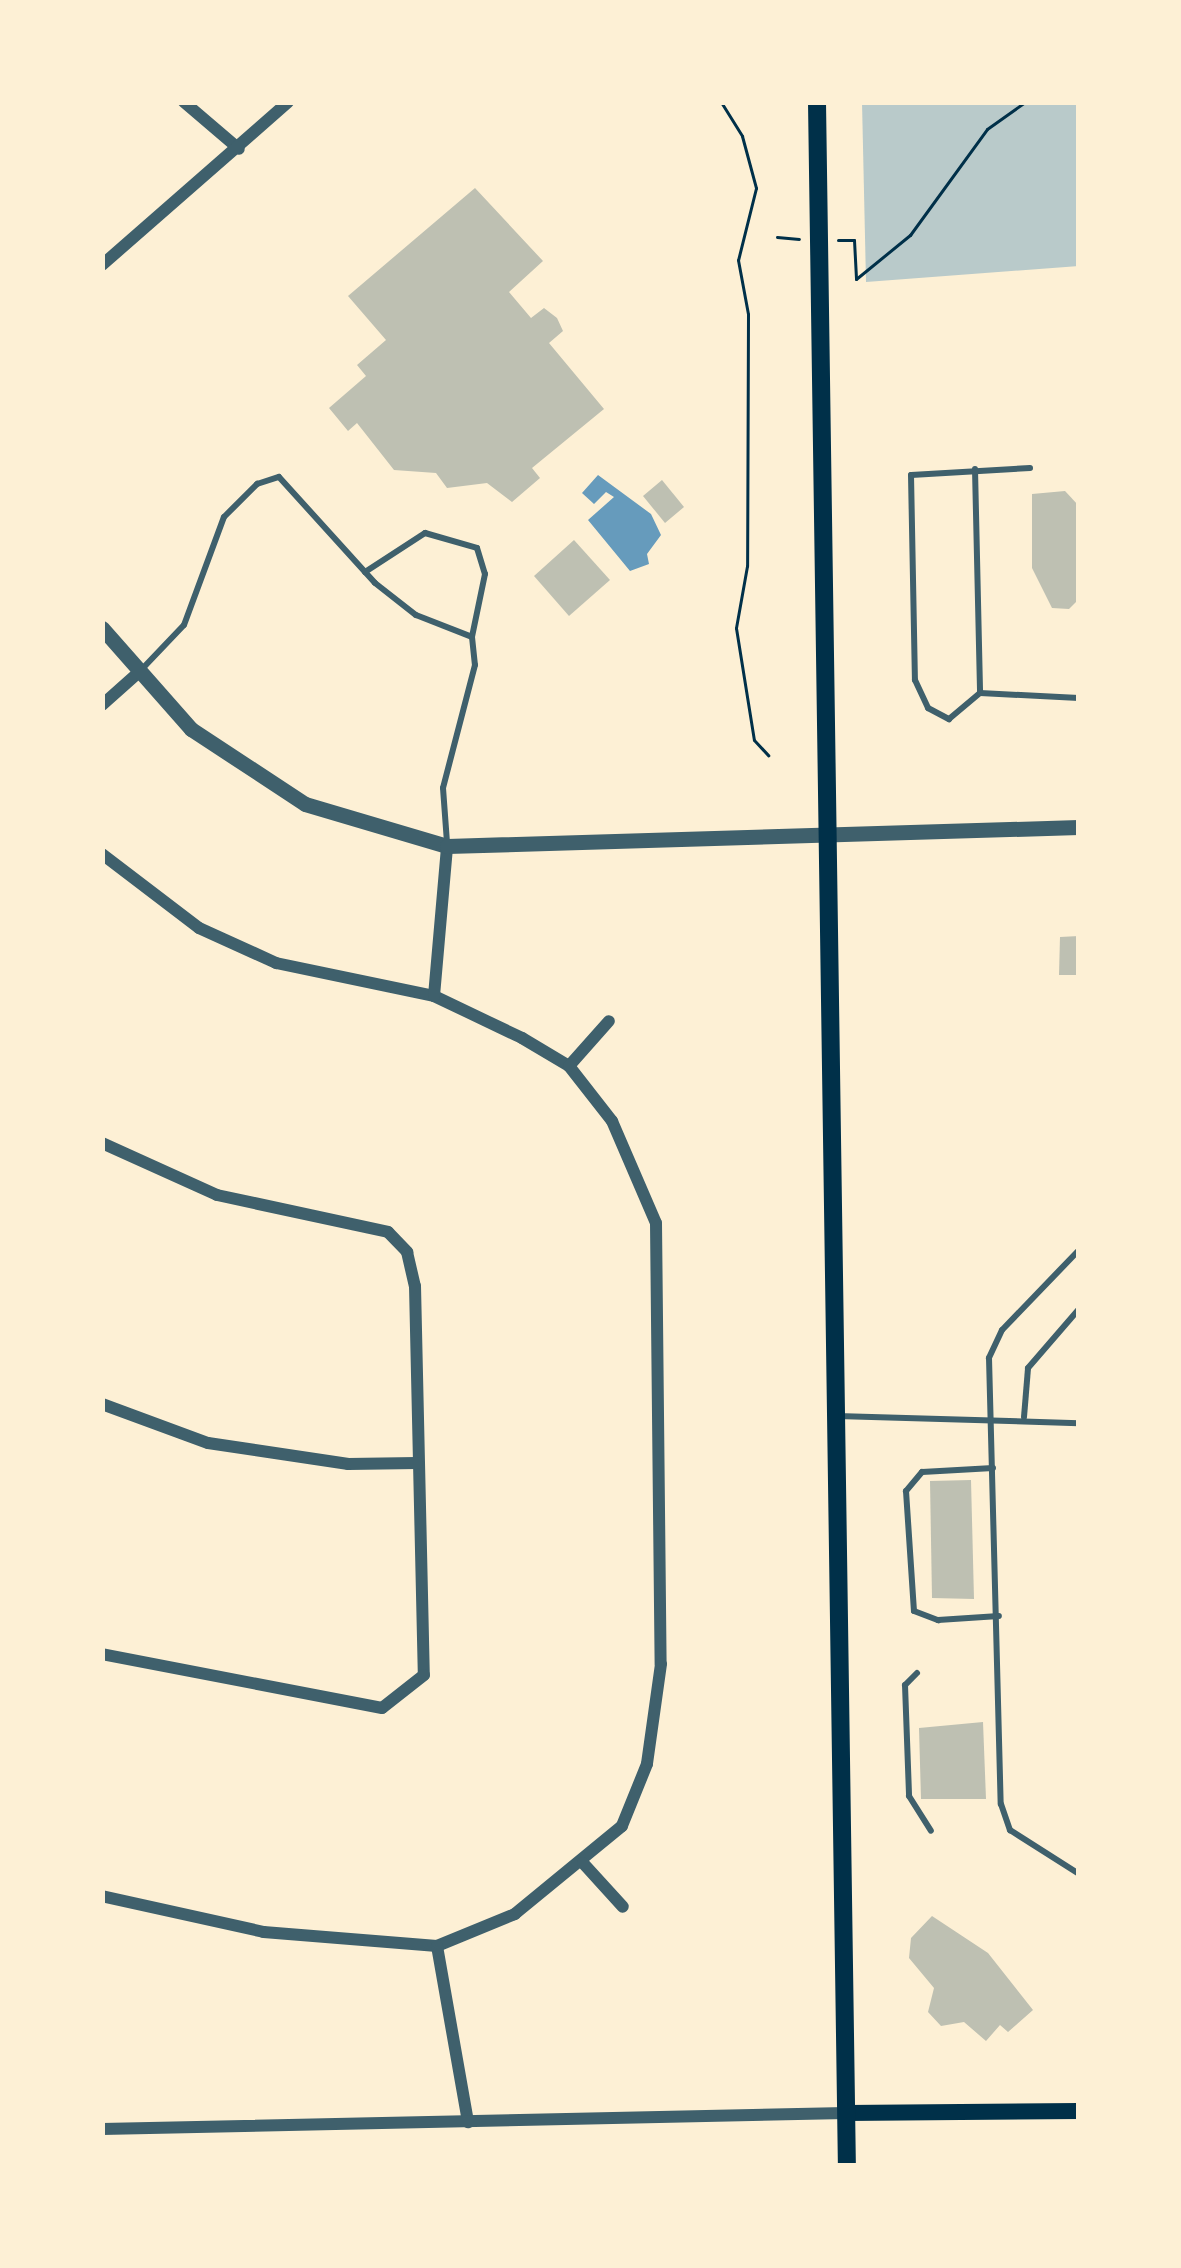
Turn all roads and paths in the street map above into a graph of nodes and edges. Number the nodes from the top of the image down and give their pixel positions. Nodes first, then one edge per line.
1 (184, 102) edge
2 (288, 102) edge
3 (722, 102) edge
4 (818, 102) edge
5 (1025, 102) edge
6 (239, 149) junction
7 (102, 265) edge
8 (865, 273) dead end
9 (1030, 468) dead end
10 (975, 469) junction
11 (365, 572) junction
12 (102, 628) edge
13 (472, 637) junction
14 (139, 672) junction
15 (980, 693) junction
16 (1079, 698) edge
17 (102, 705) edge
18 (769, 755) dead end
19 (1079, 827) edge
20 (830, 832) junction
21 (447, 846) junction
22 (102, 854) edge
23 (434, 996) junction
24 (609, 1022) dead end
25 (569, 1066) junction
26 (102, 1143) edge
27 (1079, 1250) edge
28 (1079, 1309) edge
29 (102, 1404) edge
30 (837, 1416) junction
31 (992, 1417) junction
32 (1024, 1417) junction
33 (1079, 1424) edge
34 (417, 1463) junction
35 (994, 1468) junction
36 (999, 1616) junction
37 (102, 1654) edge
38 (916, 1673) dead end
39 (931, 1832) dead end
40 (584, 1862) junction
41 (1079, 1874) edge
42 (102, 1896) edge
43 (623, 1907) dead end
44 (437, 1946) junction
45 (1079, 2111) edge
46 (846, 2113) junction
47 (468, 2122) junction
48 (102, 2129) edge
49 (848, 2166) edge

1 - 6 street
2 - 6 street
3 - 18 path
4 - 20 main road
5 - 8 path
6 - 7 street
9 - 10 lane
10 - 15 lane
10 - 15 lane
11 - 13 lane
11 - 13 lane
11 - 14 lane
12 - 14 street
13 - 21 lane
14 - 17 street
14 - 21 street
15 - 16 lane
19 - 20 street
20 - 21 street
20 - 30 main road
21 - 23 street
22 - 23 street
23 - 25 street
24 - 25 street
25 - 40 street
26 - 34 street
27 - 31 lane
28 - 32 lane
29 - 34 street
30 - 31 lane
30 - 46 main road
31 - 32 lane
31 - 35 lane
32 - 33 lane
34 - 37 street
35 - 36 lane
35 - 36 lane
36 - 41 lane
38 - 39 lane
40 - 43 street
40 - 44 street
42 - 44 street
44 - 47 street
45 - 46 main road
46 - 47 street
46 - 49 main road
47 - 48 street

